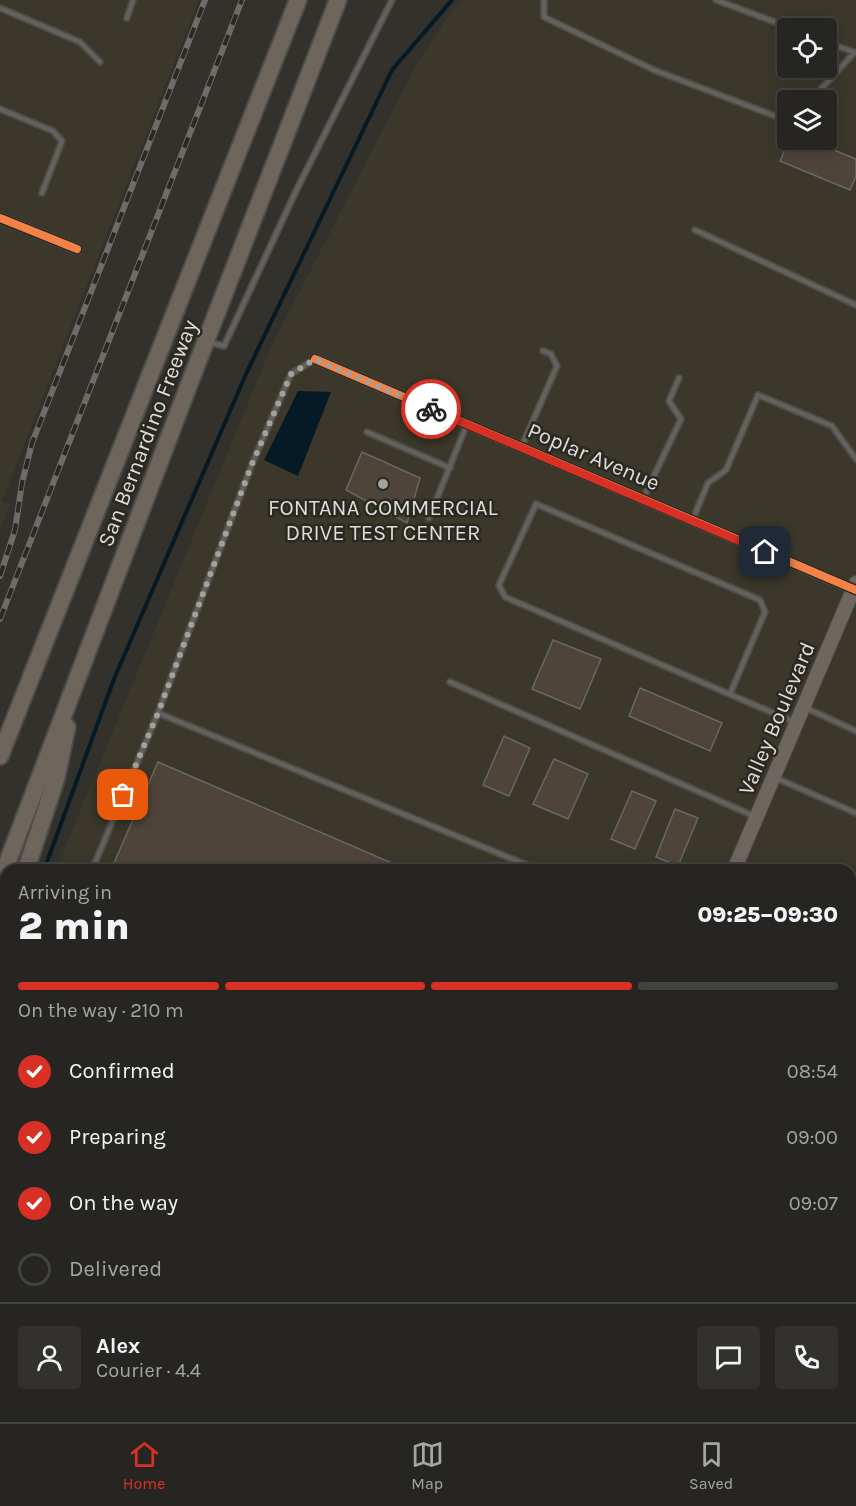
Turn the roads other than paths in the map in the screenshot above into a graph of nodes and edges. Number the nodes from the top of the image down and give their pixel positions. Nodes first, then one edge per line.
1 (133, 0) edge
2 (298, 0) edge
3 (338, 0) edge
4 (392, 0) edge
5 (544, 0) edge
6 (716, 0) edge
7 (0, 8) edge
8 (126, 18) dead end
9 (777, 23) edge
10 (837, 46) edge
11 (855, 53) edge
12 (100, 62) dead end
13 (821, 90) edge
14 (0, 109) edge
15 (777, 117) edge
16 (42, 193) dead end
17 (0, 218) edge
18 (695, 230) dead end
19 (77, 249) dead end
20 (856, 304) edge
21 (206, 341) junction
22 (543, 351) dead end
23 (315, 359) joint
24 (679, 378) dead end
25 (467, 424) junction
26 (367, 432) dead end
27 (521, 447) junction
28 (856, 459) edge
29 (450, 468) junction
30 (643, 499) junction
31 (429, 518) dead end
32 (692, 521) junction
33 (855, 588) edge
34 (30, 678) junction
35 (76, 680) junction
36 (450, 682) dead end
37 (730, 694) junction
38 (803, 707) junction
39 (158, 713) junction
40 (796, 723) junction
41 (0, 725) edge
42 (856, 731) edge
43 (0, 756) edge
44 (773, 777) junction
45 (856, 813) edge
46 (757, 817) junction
47 (7, 864) edge
48 (28, 864) edge
49 (95, 864) edge
50 (524, 864) edge
51 (737, 864) edge

1 - 8 lane
2 - 34 highway, San Bernardino Freeway
3 - 21 highway, San Bernardino Freeway
4 - 21 lane
5 - 15 lane
6 - 9 lane
7 - 12 lane
10 - 11 lane
11 - 13 lane
14 - 16 lane
17 - 19 street
18 - 20 lane
21 - 35 highway, San Bernardino Freeway
22 - 27 lane
23 - 25 street, Poplar Avenue
23 - 39 lane
24 - 30 lane
25 - 27 street, Poplar Avenue
25 - 29 lane
26 - 29 lane
27 - 30 street, Poplar Avenue
28 - 32 lane
29 - 31 lane
30 - 32 street, Poplar Avenue
32 - 33 street, Poplar Avenue
33 - 38 main road, Valley Boulevard
34 - 41 highway
34 - 43 highway, San Bernardino Freeway
35 - 47 highway, San Bernardino Freeway
35 - 48 highway
36 - 46 lane
37 - 37 lane
37 - 40 lane
38 - 40 main road, Valley Boulevard
38 - 42 lane
39 - 49 lane
39 - 50 lane
40 - 44 main road, Valley Boulevard
44 - 45 lane
44 - 46 main road, Valley Boulevard
46 - 51 main road, Valley Boulevard

